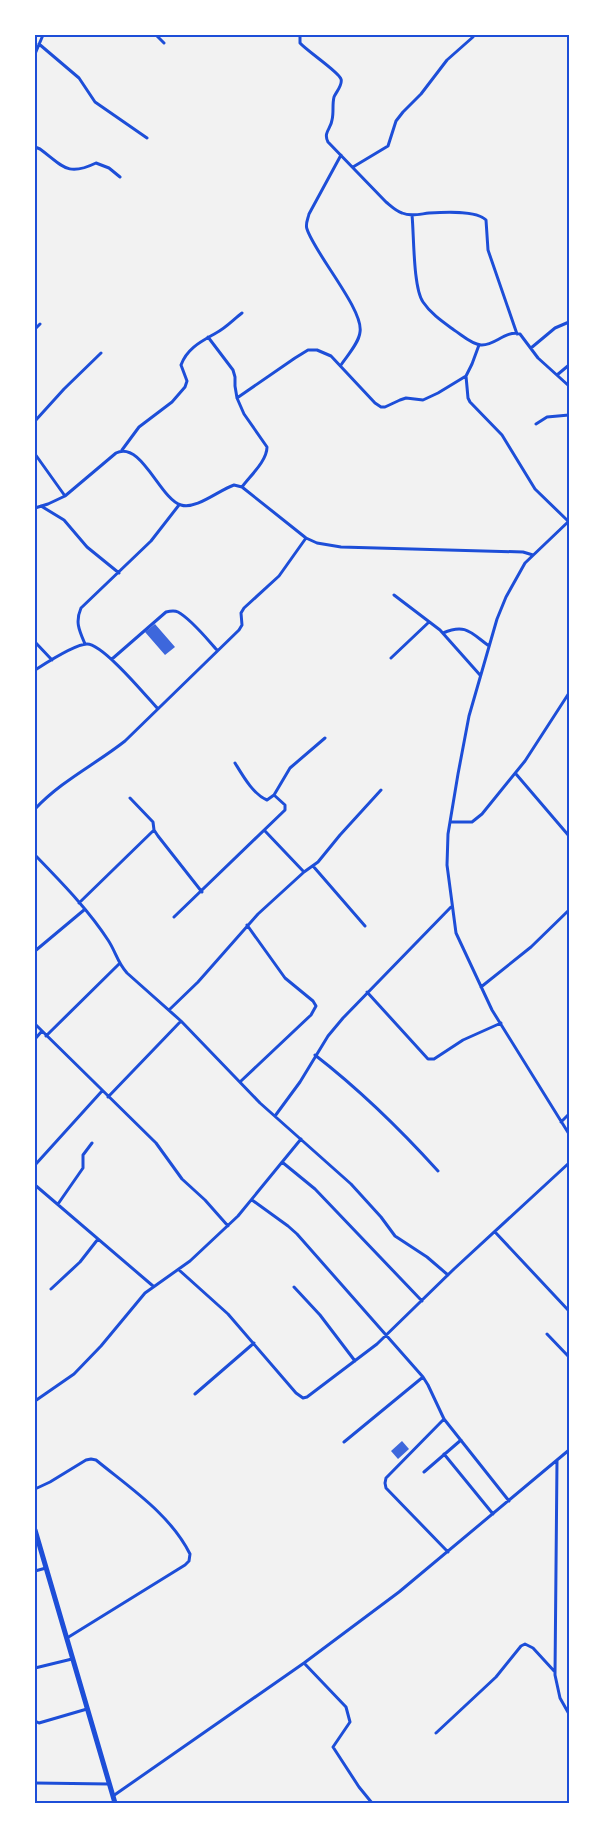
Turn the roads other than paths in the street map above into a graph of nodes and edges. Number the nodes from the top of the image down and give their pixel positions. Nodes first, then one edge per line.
1 (42, 35) edge
2 (156, 35) edge
3 (300, 35) edge
4 (473, 37) dead end
5 (164, 43) dead end
6 (39, 44) junction
7 (35, 54) edge
8 (147, 138) dead end
9 (35, 147) edge
10 (340, 155) junction
11 (353, 168) junction
12 (120, 176) dead end
13 (412, 215) junction
14 (242, 312) dead end
15 (569, 322) edge
16 (40, 324) dead end
17 (35, 329) edge
18 (518, 334) junction
19 (208, 337) junction
20 (479, 345) junction
21 (531, 348) junction
22 (101, 353) dead end
23 (341, 365) junction
24 (569, 365) edge
25 (557, 375) junction
26 (466, 376) junction
27 (569, 386) edge
28 (238, 398) junction
29 (569, 415) edge
30 (35, 421) edge
31 (536, 424) dead end
32 (122, 450) junction
33 (35, 454) edge
34 (242, 487) junction
35 (65, 496) junction
36 (179, 505) junction
37 (41, 506) junction
38 (35, 508) edge
39 (569, 521) edge
40 (306, 538) junction
41 (534, 555) junction
42 (118, 573) junction
43 (394, 595) dead end
44 (429, 622) junction
45 (443, 633) junction
46 (35, 642) edge
47 (85, 644) junction
48 (489, 646) junction
49 (217, 650) junction
50 (391, 658) dead end
51 (112, 659) junction
52 (52, 660) junction
53 (35, 670) edge
54 (480, 675) junction
55 (569, 693) edge
56 (158, 709) junction
57 (325, 738) dead end
58 (235, 763) dead end
59 (516, 774) junction
60 (381, 790) dead end
61 (274, 795) junction
62 (130, 798) dead end
63 (35, 809) edge
64 (450, 822) junction
65 (154, 830) junction
66 (265, 831) junction
67 (569, 836) edge
68 (35, 855) edge
69 (313, 866) junction
70 (304, 872) junction
71 (202, 892) junction
72 (78, 903) junction
73 (452, 906) junction
74 (84, 910) junction
75 (569, 910) edge
76 (174, 917) dead end
77 (248, 925) junction
78 (365, 926) dead end
79 (35, 951) edge
80 (119, 964) junction
81 (481, 987) junction
82 (367, 992) junction
83 (169, 1010) junction
84 (182, 1021) junction
85 (501, 1023) junction
86 (35, 1024) edge
87 (42, 1031) junction
88 (46, 1036) junction
89 (35, 1039) edge
90 (315, 1055) junction
91 (241, 1081) junction
92 (102, 1091) junction
93 (108, 1097) junction
94 (569, 1114) edge
95 (275, 1116) junction
96 (561, 1122) junction
97 (569, 1134) edge
98 (301, 1139) junction
99 (92, 1142) dead end
100 (282, 1162) junction
101 (569, 1162) edge
102 (35, 1165) edge
103 (438, 1171) dead end
104 (35, 1185) edge
105 (252, 1200) junction
106 (58, 1204) junction
107 (228, 1226) junction
108 (495, 1232) junction
109 (98, 1239) junction
110 (179, 1270) junction
111 (448, 1275) junction
112 (153, 1286) junction
113 (294, 1287) dead end
114 (51, 1289) dead end
115 (422, 1301) junction
116 (569, 1311) edge
117 (547, 1334) dead end
118 (386, 1336) junction
119 (254, 1344) junction
120 (569, 1357) edge
121 (355, 1360) junction
122 (423, 1377) junction
123 (194, 1394) dead end
124 (35, 1401) edge
125 (444, 1419) junction
126 (461, 1440) junction
127 (344, 1442) dead end
128 (569, 1450) edge
129 (444, 1454) junction
130 (557, 1461) junction
131 (424, 1472) dead end
132 (35, 1489) edge
133 (509, 1501) junction
134 (493, 1514) junction
135 (35, 1530) edge
136 (448, 1552) junction
137 (46, 1568) junction
138 (35, 1571) edge
139 (66, 1638) junction
140 (72, 1658) junction
141 (304, 1663) junction
142 (35, 1668) edge
143 (555, 1672) junction
144 (87, 1709) junction
145 (569, 1714) edge
146 (35, 1721) edge
147 (436, 1733) dead end
148 (35, 1782) edge
149 (110, 1784) junction
150 (113, 1796) junction
151 (115, 1803) edge
152 (372, 1803) edge

1 - 6 street
2 - 5 street
3 - 10 street
4 - 11 street
6 - 7 street
6 - 8 street
9 - 12 street
10 - 11 street
10 - 23 street
11 - 13 street
13 - 18 street
13 - 20 street
14 - 19 street
15 - 21 street
16 - 17 street
18 - 20 street
18 - 21 street
19 - 28 street
19 - 32 street
20 - 26 street
21 - 25 street
22 - 30 street
23 - 26 street
23 - 28 street
24 - 25 street
25 - 27 street
26 - 39 street
28 - 34 street
29 - 31 street
32 - 35 street
32 - 36 street
33 - 35 street
34 - 36 street
34 - 40 street
35 - 37 street
36 - 42 street
37 - 38 street
37 - 42 street
39 - 41 street
40 - 41 street
40 - 49 street
41 - 48 street
42 - 47 street
43 - 44 street
44 - 45 street
44 - 50 street
45 - 48 street
45 - 54 street
46 - 52 street
47 - 51 street
47 - 52 street
48 - 54 street
49 - 51 street
49 - 56 street
51 - 56 street
52 - 53 street
54 - 64 street
55 - 59 street
56 - 63 street
57 - 61 street
58 - 61 street
59 - 64 street
59 - 67 street
60 - 69 street
61 - 66 street
62 - 65 street
64 - 73 street
65 - 71 street
65 - 72 street
66 - 70 street
66 - 71 street
68 - 72 street
69 - 70 street
69 - 78 street
70 - 77 street
71 - 76 street
72 - 74 street
73 - 81 street
73 - 82 street
74 - 79 street
74 - 80 street
75 - 81 street
77 - 83 street
77 - 91 street
80 - 83 street
80 - 88 street
81 - 85 street
82 - 85 street
82 - 90 street
83 - 84 street
84 - 91 street
84 - 93 street
85 - 96 street
86 - 87 street
87 - 88 street
87 - 89 street
88 - 92 street
90 - 95 street
90 - 103 street
91 - 95 street
92 - 93 street
92 - 102 street
93 - 107 street
94 - 96 street
95 - 98 street
96 - 97 street
98 - 100 street
98 - 111 street
99 - 106 street
100 - 105 street
100 - 115 street
101 - 108 street
104 - 106 street
105 - 107 street
105 - 118 street
106 - 109 street
107 - 110 street
108 - 111 street
108 - 116 street
109 - 112 street
109 - 114 street
110 - 112 street
110 - 119 street
111 - 115 street
112 - 124 street
113 - 121 street
115 - 118 street
117 - 120 street
118 - 121 street
118 - 122 street
119 - 121 street
119 - 123 street
122 - 125 street
122 - 127 street
125 - 126 street
125 - 136 street
126 - 129 street
126 - 133 street
128 - 130 street
129 - 131 street
129 - 134 street
130 - 133 street
130 - 143 street
132 - 139 street
133 - 134 street
134 - 136 street
135 - 137 main road
136 - 141 street
137 - 138 street
137 - 139 main road
139 - 140 main road
140 - 142 street
140 - 144 main road
141 - 150 street
141 - 152 street
143 - 145 street
143 - 147 street
144 - 146 street
144 - 149 main road
148 - 149 street
149 - 150 main road
150 - 151 main road

